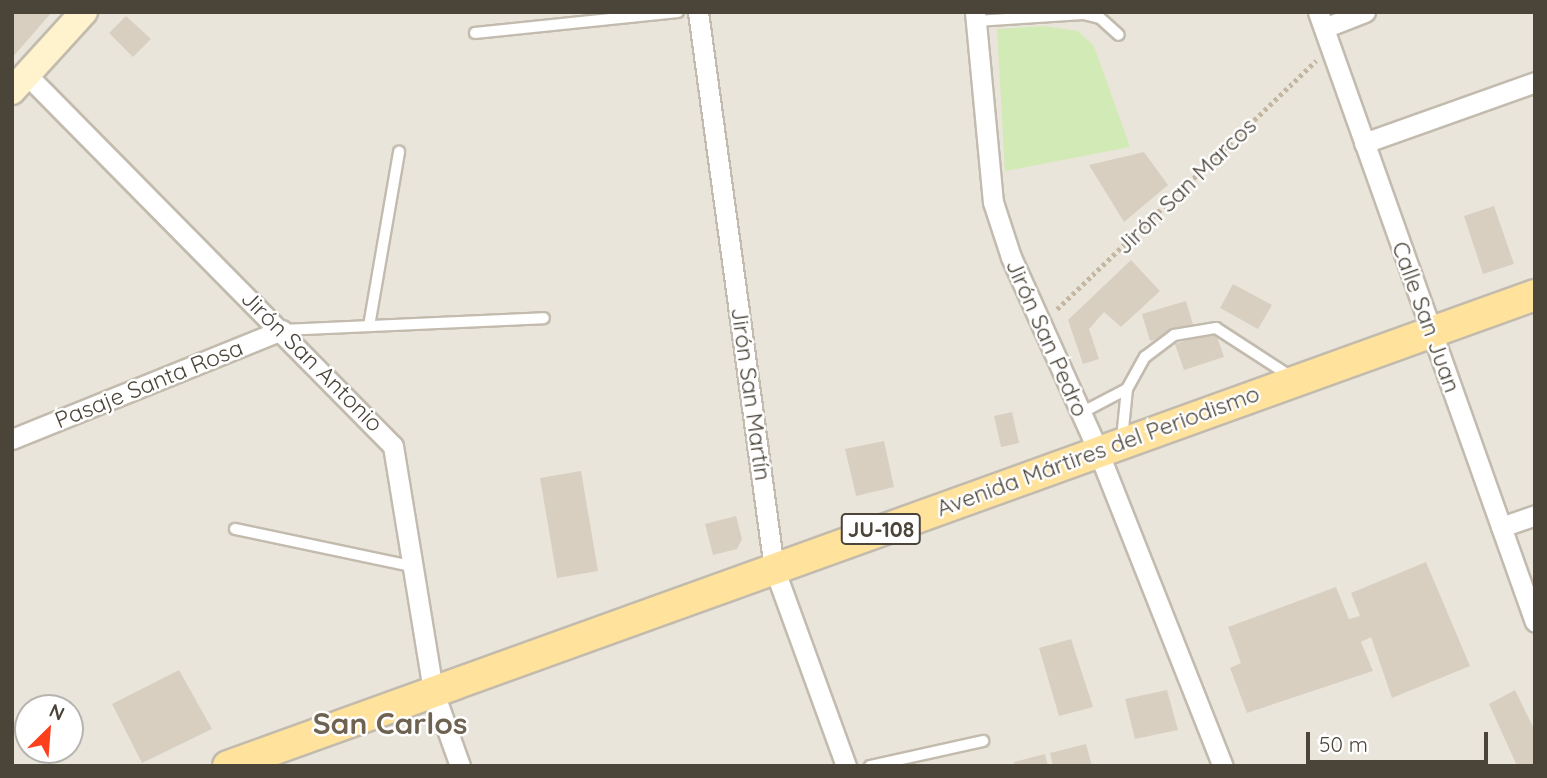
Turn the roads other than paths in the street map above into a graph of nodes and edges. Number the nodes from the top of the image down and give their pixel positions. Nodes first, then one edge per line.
1 (83, 12) edge
2 (678, 12) edge
3 (698, 12) edge
4 (1365, 12) edge
5 (975, 17) edge
6 (1321, 20) edge
7 (475, 33) dead end
8 (1119, 35) dead end
9 (1535, 82) edge
10 (20, 83) edge
11 (1364, 143) junction
12 (399, 152) dead end
13 (1535, 295) edge
14 (544, 318) dead end
15 (369, 326) junction
16 (282, 330) junction
17 (1431, 332) junction
18 (1296, 381) junction
19 (1127, 389) junction
20 (1081, 412) junction
21 (12, 439) edge
22 (1110, 447) junction
23 (1535, 515) edge
24 (1501, 527) junction
25 (235, 528) dead end
26 (410, 566) junction
27 (774, 568) junction
28 (1535, 622) edge
29 (433, 690) junction
30 (983, 740) dead end
31 (228, 766) edge
32 (460, 766) edge
33 (846, 766) edge
34 (870, 766) edge
35 (1223, 766) edge

1 - 10 main road
2 - 7 lane
3 - 27 street, Jirón San Martín
4 - 6 street
5 - 8 lane
5 - 20 street, Jirón San Pedro
6 - 11 street, Calle San Juan
9 - 11 street
10 - 16 street, Jirón San Antonio
11 - 17 street, Calle San Juan
12 - 15 lane
13 - 17 main road, Avenida Mártires del Periodismo / JU-108
14 - 15 lane, Pasaje Santa Rosa
15 - 16 lane, Pasaje Santa Rosa
16 - 21 street, Pasaje Santa Rosa
16 - 26 street, Jirón San Antonio
17 - 18 main road, Avenida Mártires del Periodismo / JU-108
17 - 24 street, Calle San Juan
18 - 19 lane
18 - 22 main road, Avenida Mártires del Periodismo / JU-108
19 - 20 lane
19 - 22 lane
20 - 22 street, Jirón San Pedro
22 - 27 main road, Avenida Mártires del Periodismo / JU-108
22 - 35 street, Jirón San Pedro
23 - 24 street
24 - 28 street, Calle San Juan
25 - 26 lane
26 - 29 street, Jirón San Antonio
27 - 29 main road, Avenida Mártires del Periodismo / JU-108
27 - 33 street, Jirón San Martín
29 - 31 main road, Avenida Mártires del Periodismo / JU-108
29 - 32 street, Jirón San Antonio
30 - 34 lane

